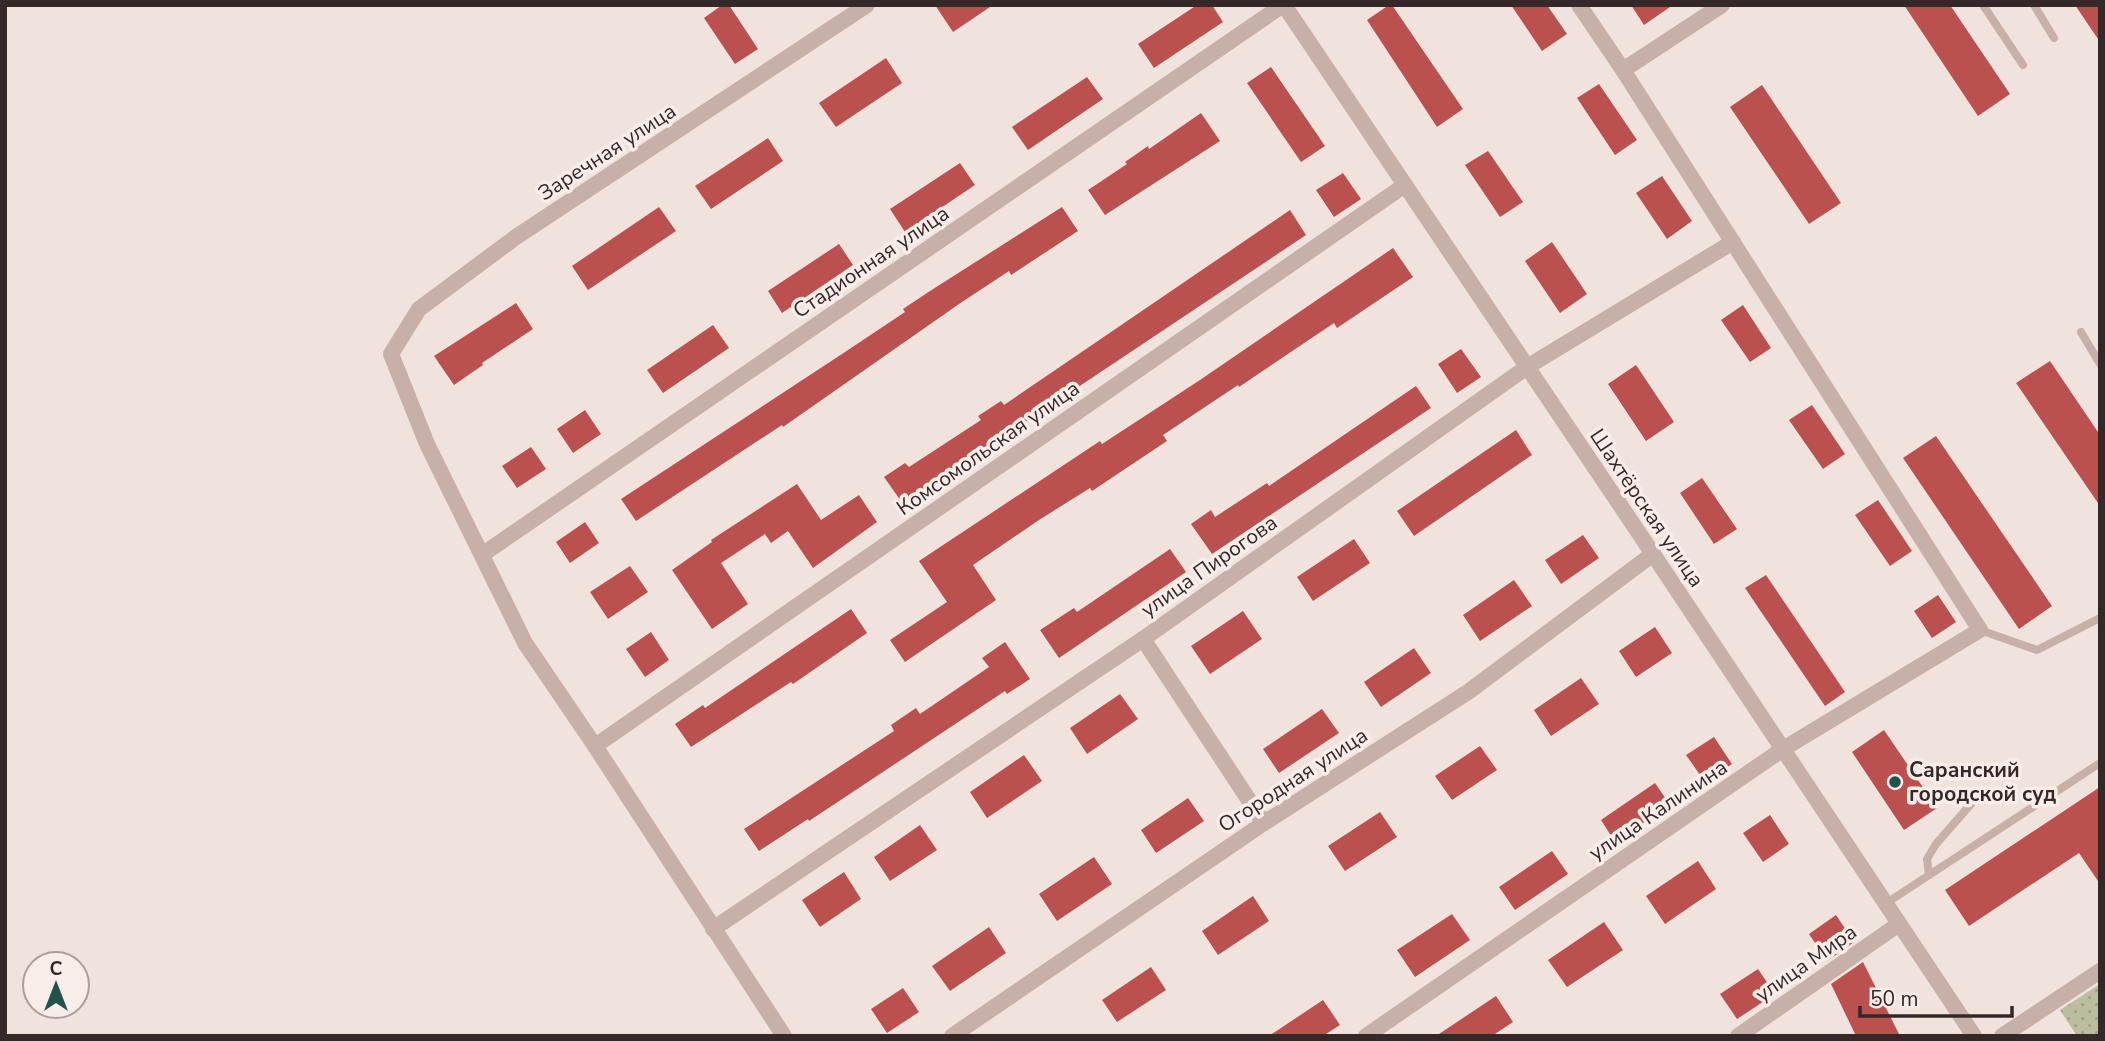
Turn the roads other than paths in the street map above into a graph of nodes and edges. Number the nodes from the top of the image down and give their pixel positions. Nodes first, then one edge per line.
1 (867, 5) edge
2 (1284, 5) edge
3 (1579, 5) edge
4 (1721, 5) edge
5 (1983, 5) edge
6 (2034, 5) edge
7 (2054, 38) dead end
8 (2023, 65) dead end
9 (1623, 70) junction
10 (1405, 186) junction
11 (1733, 242) junction
12 (2081, 332) dead end
13 (2100, 364) edge
14 (1527, 368) junction
15 (483, 554) junction
16 (1653, 554) junction
17 (2100, 618) edge
18 (1980, 630) junction
19 (1143, 639) junction
20 (595, 746) junction
21 (1783, 749) junction
22 (2100, 763) edge
23 (1971, 804) dead end
24 (1264, 823) junction
25 (1929, 875) junction
26 (1885, 904) junction
27 (1899, 924) junction
28 (713, 929) junction
29 (2100, 971) edge
30 (784, 1036) edge
31 (951, 1036) edge
32 (1366, 1036) edge
33 (1738, 1036) edge
34 (1974, 1036) edge
35 (2002, 1036) edge

1 - 15 street, Заречная улица
2 - 10 street, Шахтёрская улица
2 - 15 street, Стадионная улица
3 - 9 street
4 - 9 street
5 - 8 lane
6 - 7 lane
9 - 11 street
10 - 14 street, Шахтёрская улица
10 - 20 street, Комсомольская улица
11 - 14 street, улица Пирогова
11 - 18 street
12 - 13 lane
14 - 16 street, Шахтёрская улица
14 - 19 street, улица Пирогова
15 - 20 street
16 - 21 street, Шахтёрская улица
16 - 24 street, Огородная улица
17 - 18 lane
18 - 21 street, улица Калинина
19 - 24 street
19 - 28 street, улица Пирогова
20 - 28 street
21 - 26 street, Шахтёрская улица
21 - 32 street, улица Калинина
22 - 25 lane
23 - 25 lane
24 - 31 street, Огородная улица
25 - 26 lane
26 - 27 street, Шахтёрская улица
27 - 33 street, улица Мира
27 - 34 street, Шахтёрская улица
28 - 30 street
29 - 35 street

